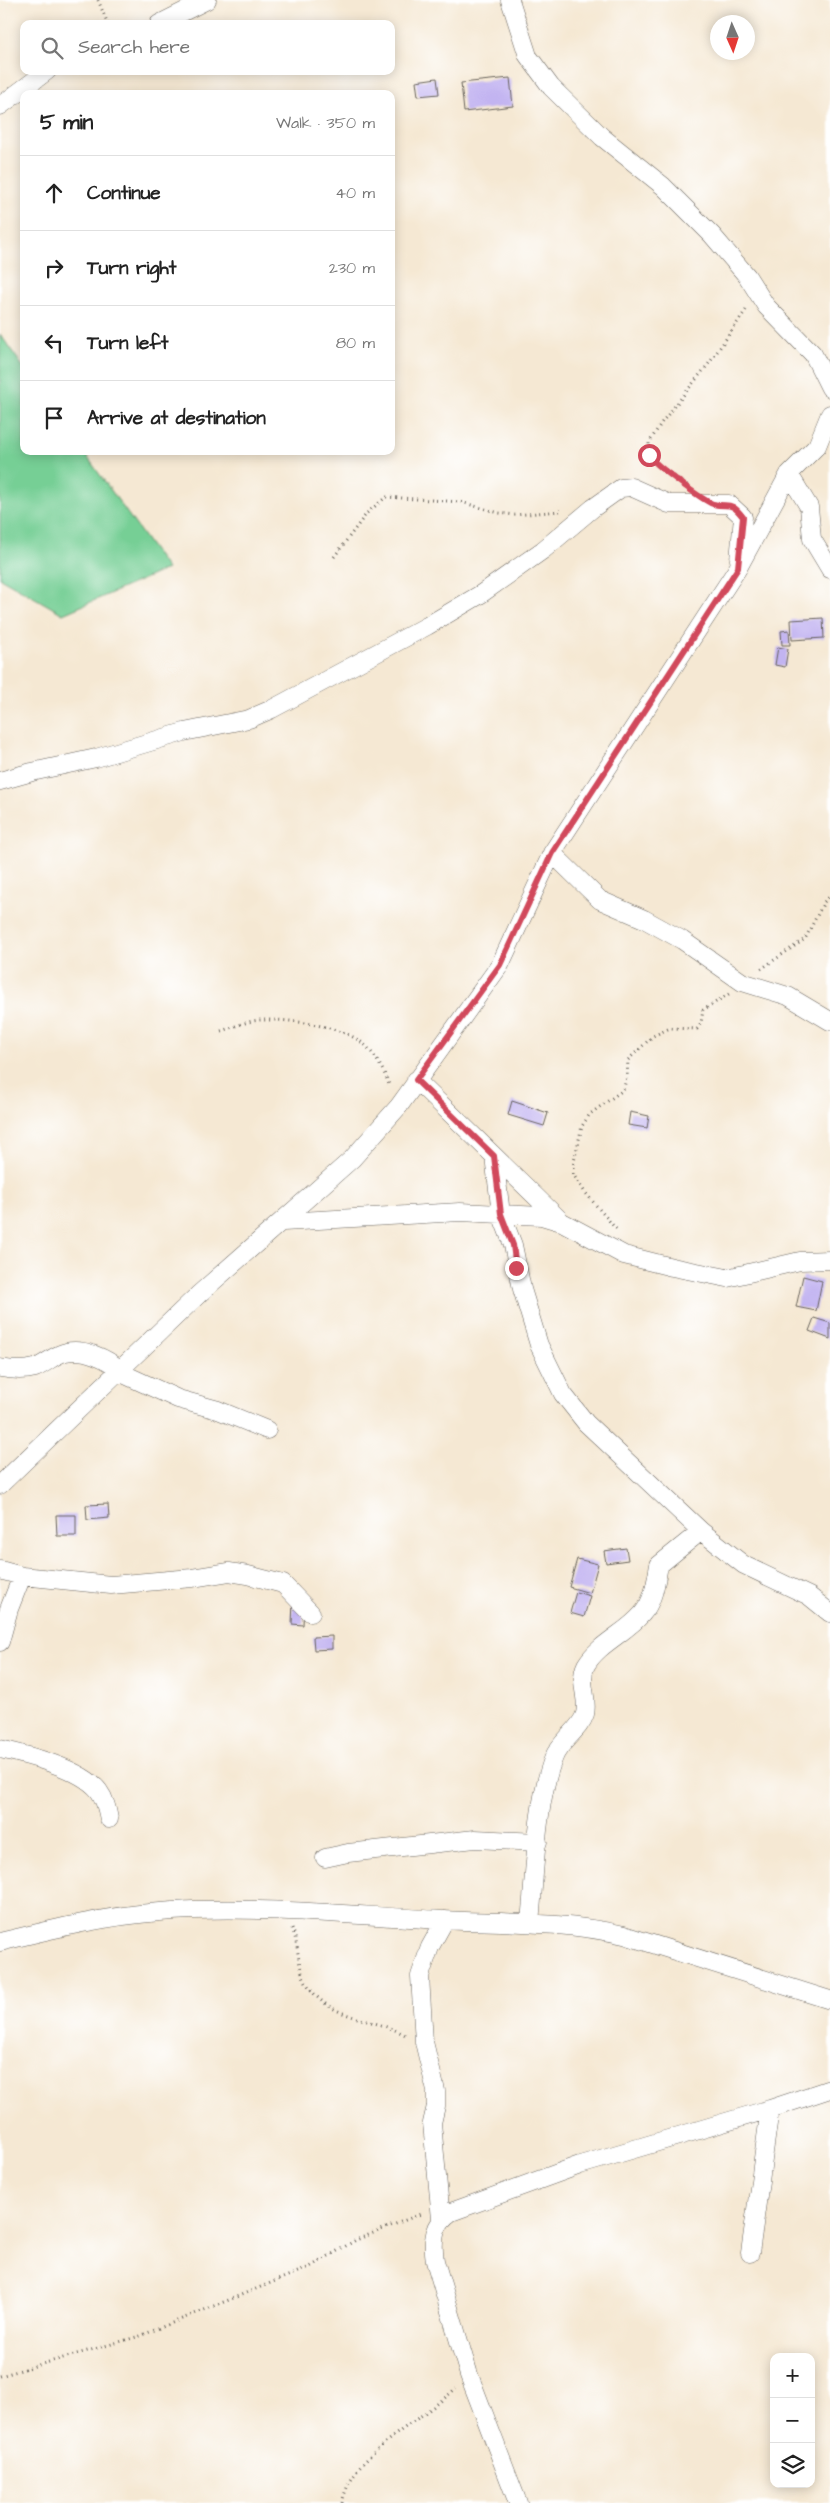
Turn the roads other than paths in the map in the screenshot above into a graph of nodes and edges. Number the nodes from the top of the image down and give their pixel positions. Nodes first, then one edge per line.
1 (207, 0) edge
2 (510, 0) edge
3 (167, 20) edge
4 (42, 75) edge
5 (21, 90) edge
6 (20, 91) edge
7 (0, 106) edge
8 (830, 388) edge
9 (830, 414) edge
10 (789, 474) junction
11 (738, 568) junction
12 (830, 569) edge
13 (0, 781) edge
14 (552, 853) junction
15 (830, 1021) edge
16 (416, 1080) junction
17 (494, 1156) junction
18 (501, 1214) junction
19 (283, 1222) junction
20 (562, 1222) junction
21 (830, 1260) edge
22 (0, 1368) edge
23 (118, 1371) junction
24 (267, 1430) dead end
25 (0, 1485) edge
26 (702, 1531) junction
27 (0, 1570) edge
28 (22, 1576) junction
29 (311, 1613) dead end
30 (830, 1613) edge
31 (0, 1642) edge
32 (0, 1749) edge
33 (109, 1819) dead end
34 (538, 1842) junction
35 (325, 1858) dead end
36 (445, 1920) junction
37 (530, 1922) junction
38 (0, 1942) edge
39 (830, 2000) edge
40 (830, 2089) edge
41 (770, 2109) junction
42 (441, 2213) junction
43 (750, 2253) dead end
44 (518, 2503) edge

1 - 3 street
2 - 8 street
4 - 5 street
6 - 7 street
9 - 10 street
10 - 11 street
10 - 12 street
11 - 13 street
11 - 14 street
14 - 15 street
14 - 16 street
16 - 17 street
16 - 19 street
17 - 18 street
17 - 20 street
18 - 19 street
18 - 20 street
18 - 26 street
19 - 23 street
20 - 21 street
22 - 23 street
23 - 24 street
23 - 25 street
26 - 30 street
26 - 34 street
27 - 28 street
28 - 29 street
28 - 31 street
32 - 33 street
34 - 35 street
34 - 37 street
36 - 37 street
36 - 38 street
36 - 42 street
37 - 39 street
40 - 41 street
41 - 42 street
41 - 43 street
42 - 44 street

